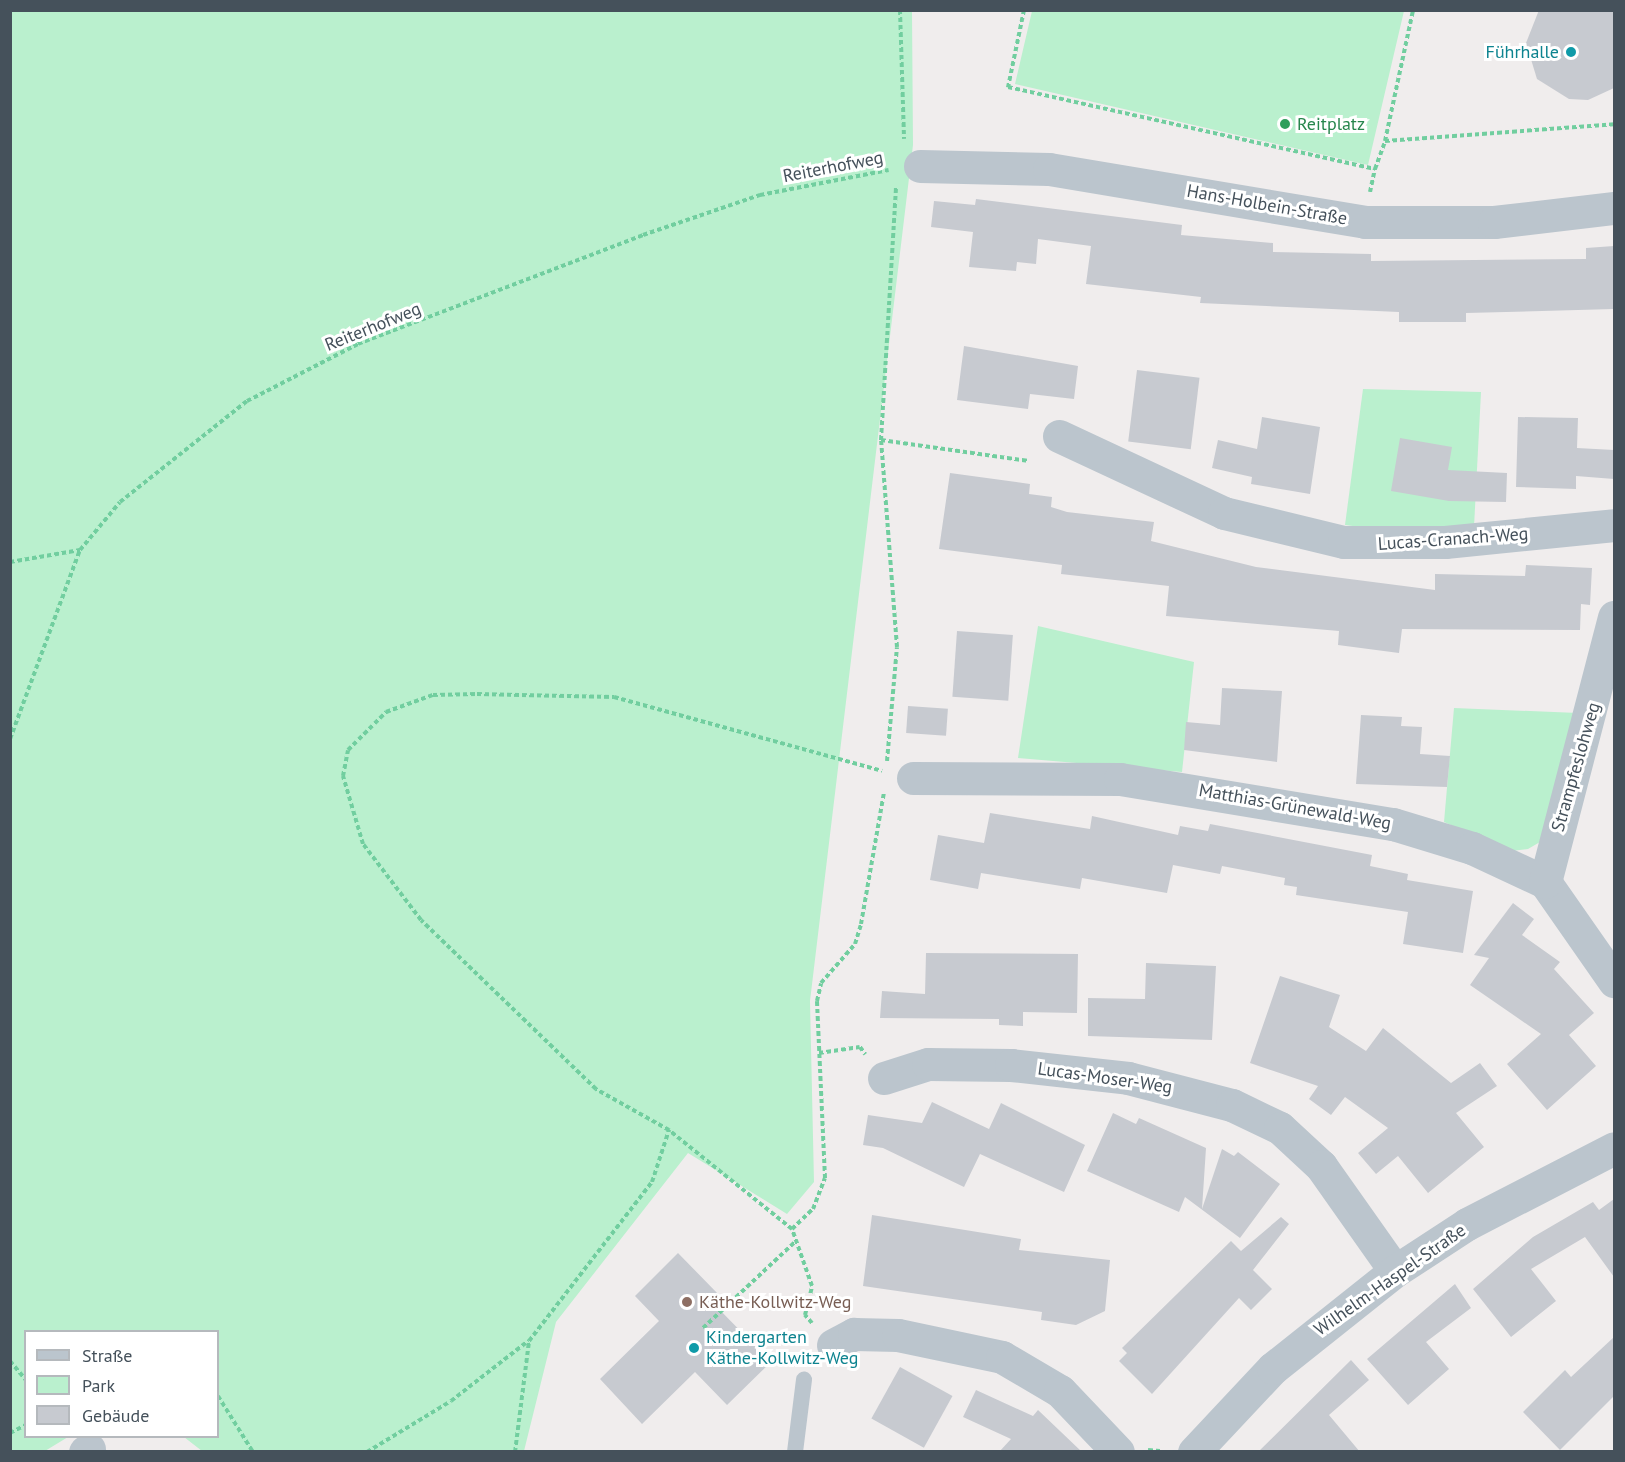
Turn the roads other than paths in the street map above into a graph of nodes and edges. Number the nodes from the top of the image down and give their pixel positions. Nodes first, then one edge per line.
1 (912, 158) road end
2 (1614, 208) edge
3 (1059, 436) dead end
4 (1614, 525) edge
5 (1614, 617) edge
6 (899, 775) road end
7 (1545, 882) junction
8 (1614, 981) edge
9 (884, 1077) road end
10 (1614, 1148) edge
11 (1395, 1271) junction
12 (832, 1345) road end
13 (804, 1380) dead end
14 (795, 1452) edge
15 (1118, 1452) edge
16 (1194, 1452) edge

1 - 2 street, Hans-Holbein-Straße
3 - 4 street, Lucas-Cranach-Weg
5 - 7 street, Strampfeslohweg
6 - 7 street, Matthias-Grünewald-Weg
7 - 8 street
9 - 11 street, Lucas-Moser-Weg
10 - 11 street, Wilhelm-Haspel-Straße
11 - 16 street, Wilhelm-Haspel-Straße
12 - 15 street
13 - 14 lane

